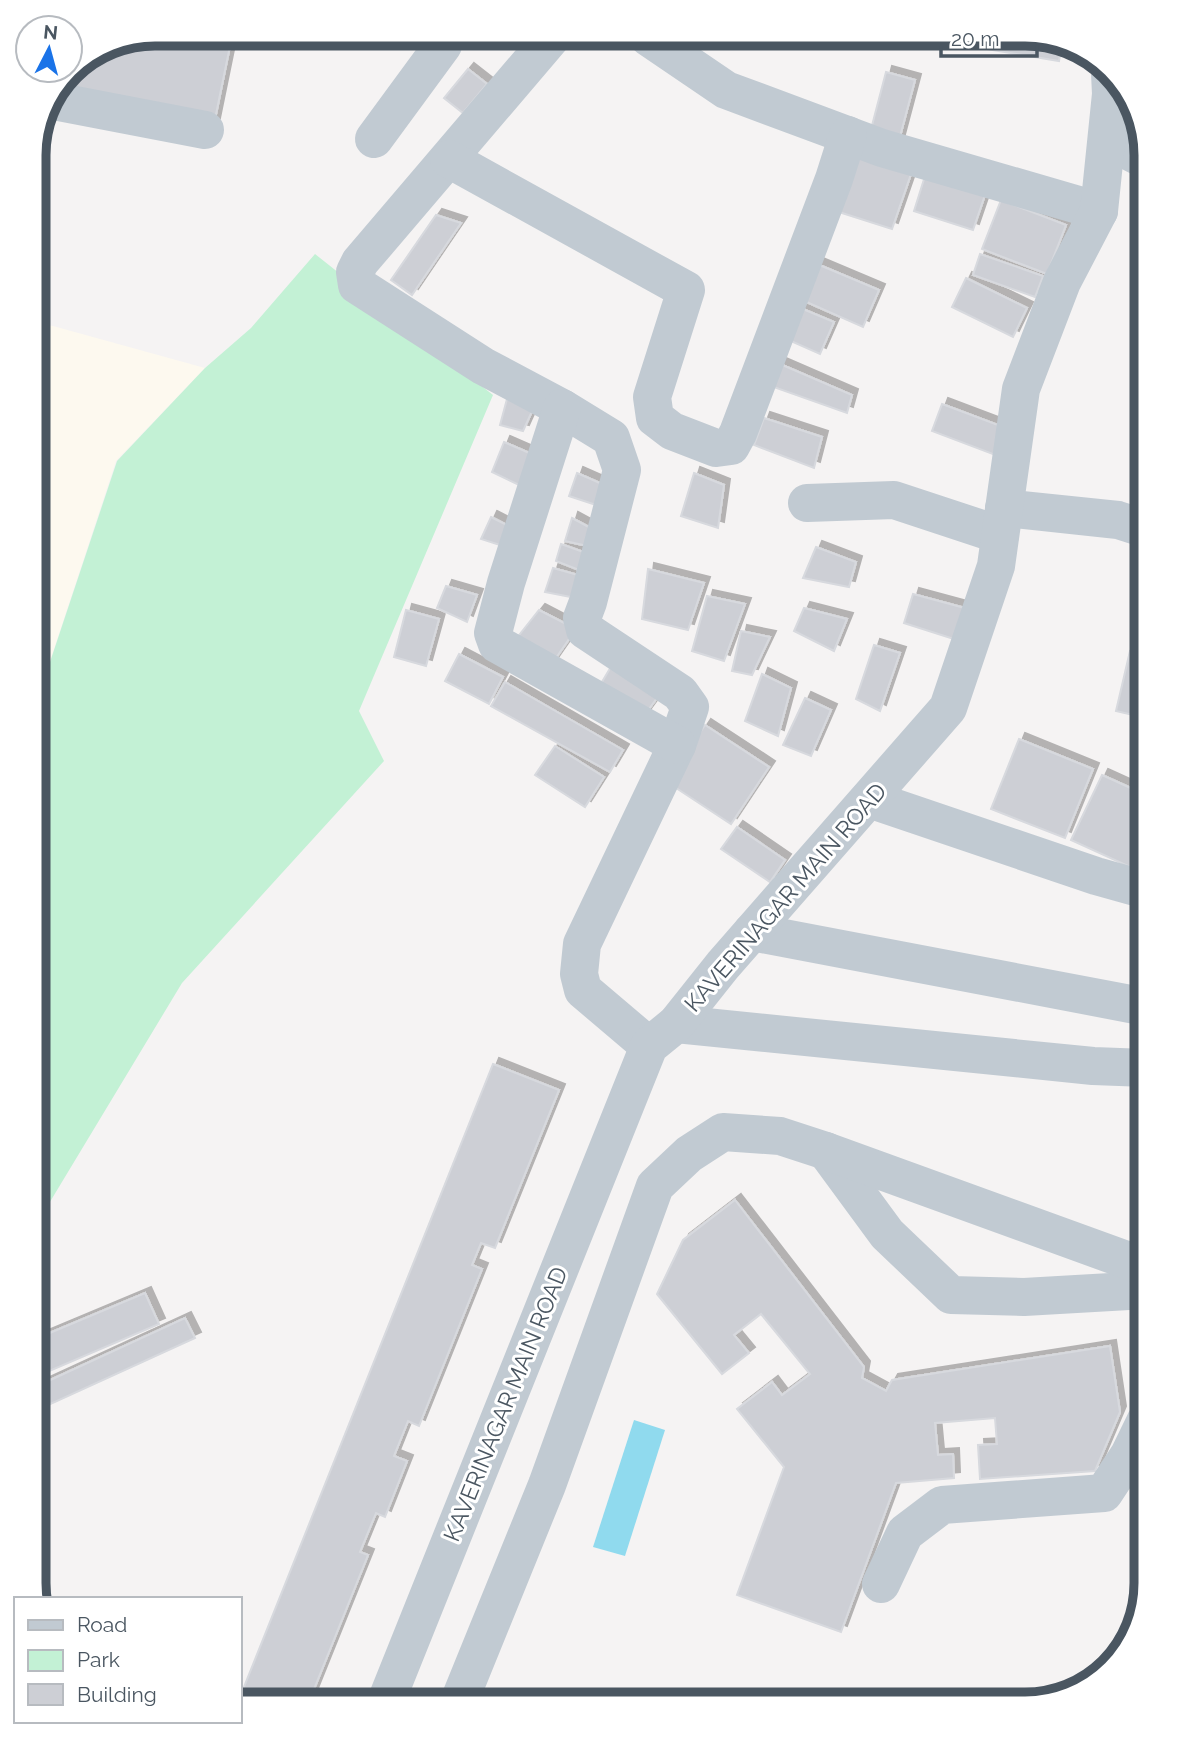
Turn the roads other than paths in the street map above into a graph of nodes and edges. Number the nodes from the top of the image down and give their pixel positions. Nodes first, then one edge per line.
1 (443, 46) edge
2 (544, 46) edge
3 (661, 46) edge
4 (1111, 88) edge
5 (59, 102) edge
6 (205, 130) dead end
7 (848, 135) junction
8 (374, 139) dead end
9 (1107, 139) junction
10 (1134, 154) edge
11 (449, 159) junction
12 (1099, 211) junction
13 (562, 408) junction
14 (807, 503) dead end
15 (1002, 521) junction
16 (1134, 525) edge
17 (677, 745) junction
18 (869, 799) junction
19 (1134, 887) edge
20 (752, 932) junction
21 (1134, 1005) edge
22 (663, 1035) junction
23 (1134, 1068) edge
24 (826, 1151) junction
25 (1134, 1263) edge
26 (1134, 1291) edge
27 (1134, 1445) edge
28 (881, 1584) dead end
29 (390, 1691) edge
30 (463, 1691) edge

1 - 8 street
2 - 11 street
3 - 7 street
4 - 9 street, KAVERINAGAR MAIN ROAD
5 - 6 street
7 - 11 street
7 - 12 street
9 - 10 street
9 - 12 street, KAVERINAGAR MAIN ROAD
11 - 13 street
12 - 15 street, KAVERINAGAR MAIN ROAD
13 - 17 street
13 - 17 street
14 - 15 street
15 - 16 street
15 - 18 street, KAVERINAGAR MAIN ROAD
17 - 22 street
18 - 19 street
18 - 20 street, KAVERINAGAR MAIN ROAD
20 - 21 street
20 - 22 street, KAVERINAGAR MAIN ROAD
22 - 23 street
22 - 29 street, KAVERINAGAR MAIN ROAD
24 - 25 street
24 - 26 street
24 - 30 street
27 - 28 street

